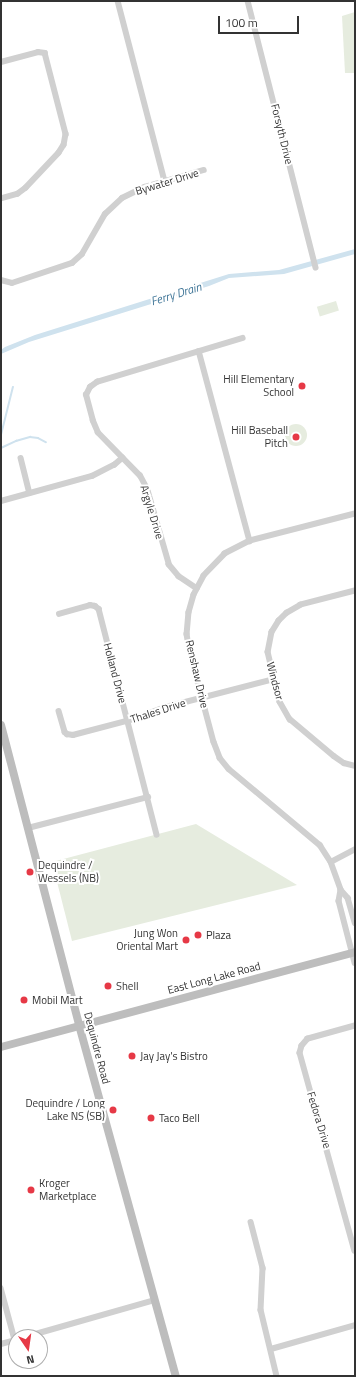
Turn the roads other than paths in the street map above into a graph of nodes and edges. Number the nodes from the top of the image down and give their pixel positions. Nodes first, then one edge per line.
1 (118, 1) edge
2 (248, 1) edge
3 (1, 62) edge
4 (204, 170) dead end
5 (165, 181) junction
6 (1, 199) edge
7 (316, 266) dead end
8 (1, 280) edge
9 (243, 338) dead end
10 (199, 351) junction
11 (21, 458) dead end
12 (122, 458) junction
13 (30, 493) junction
14 (1, 500) edge
15 (355, 514) edge
16 (250, 541) junction
17 (197, 589) junction
18 (355, 591) edge
19 (59, 614) dead end
20 (274, 679) junction
21 (202, 698) junction
22 (59, 711) dead end
23 (128, 721) junction
24 (1, 725) edge
25 (4, 749) edge
26 (355, 766) edge
27 (148, 798) junction
28 (28, 828) junction
29 (157, 835) dead end
30 (355, 849) edge
31 (331, 862) junction
32 (341, 890) junction
33 (355, 924) edge
34 (354, 952) edge
35 (355, 963) edge
36 (79, 1025) junction
37 (355, 1026) edge
38 (1, 1047) edge
39 (251, 1222) dead end
40 (353, 1234) edge
41 (355, 1251) edge
42 (1, 1288) edge
43 (155, 1300) junction
44 (355, 1325) edge
45 (12, 1329) edge
46 (48, 1330) edge
47 (270, 1349) junction
48 (176, 1376) edge
49 (277, 1376) edge

1 - 5 street
2 - 7 street, Forsyth Drive
3 - 6 street
4 - 5 street, Bywater Drive
5 - 8 street, Bywater Drive
9 - 10 street
10 - 12 street, Argyle Drive
10 - 16 street
11 - 13 street
12 - 13 street
12 - 17 street, Argyle Drive
13 - 14 street
15 - 16 street, Renshaw Drive
16 - 17 street, Renshaw Drive
17 - 21 street, Renshaw Drive
18 - 20 street, Windsor
19 - 23 street, Holland Drive
20 - 21 street, Thales Drive
20 - 26 street, Windsor
21 - 23 street, Thales Drive
21 - 31 street, Renshaw Drive
22 - 23 street, Thales Drive
23 - 27 street, Holland Drive
24 - 25 main road, Dequindre Road
25 - 28 main road, Dequindre Road
27 - 28 street
27 - 29 street, Holland Drive
28 - 36 main road, Dequindre Road
30 - 31 street
31 - 32 street, Renshaw Drive
32 - 33 street, Renshaw Drive
32 - 34 street, Renshaw Drive
34 - 35 street, Renshaw Drive
34 - 36 main road, East Long Lake Road
36 - 38 main road, East Long Lake Road
36 - 43 main road, Dequindre Road
37 - 40 street, Fedora Drive
39 - 47 street
40 - 41 street, Fedora Drive
42 - 45 street
43 - 46 street
43 - 48 main road, Dequindre Road
44 - 47 street
47 - 49 street

